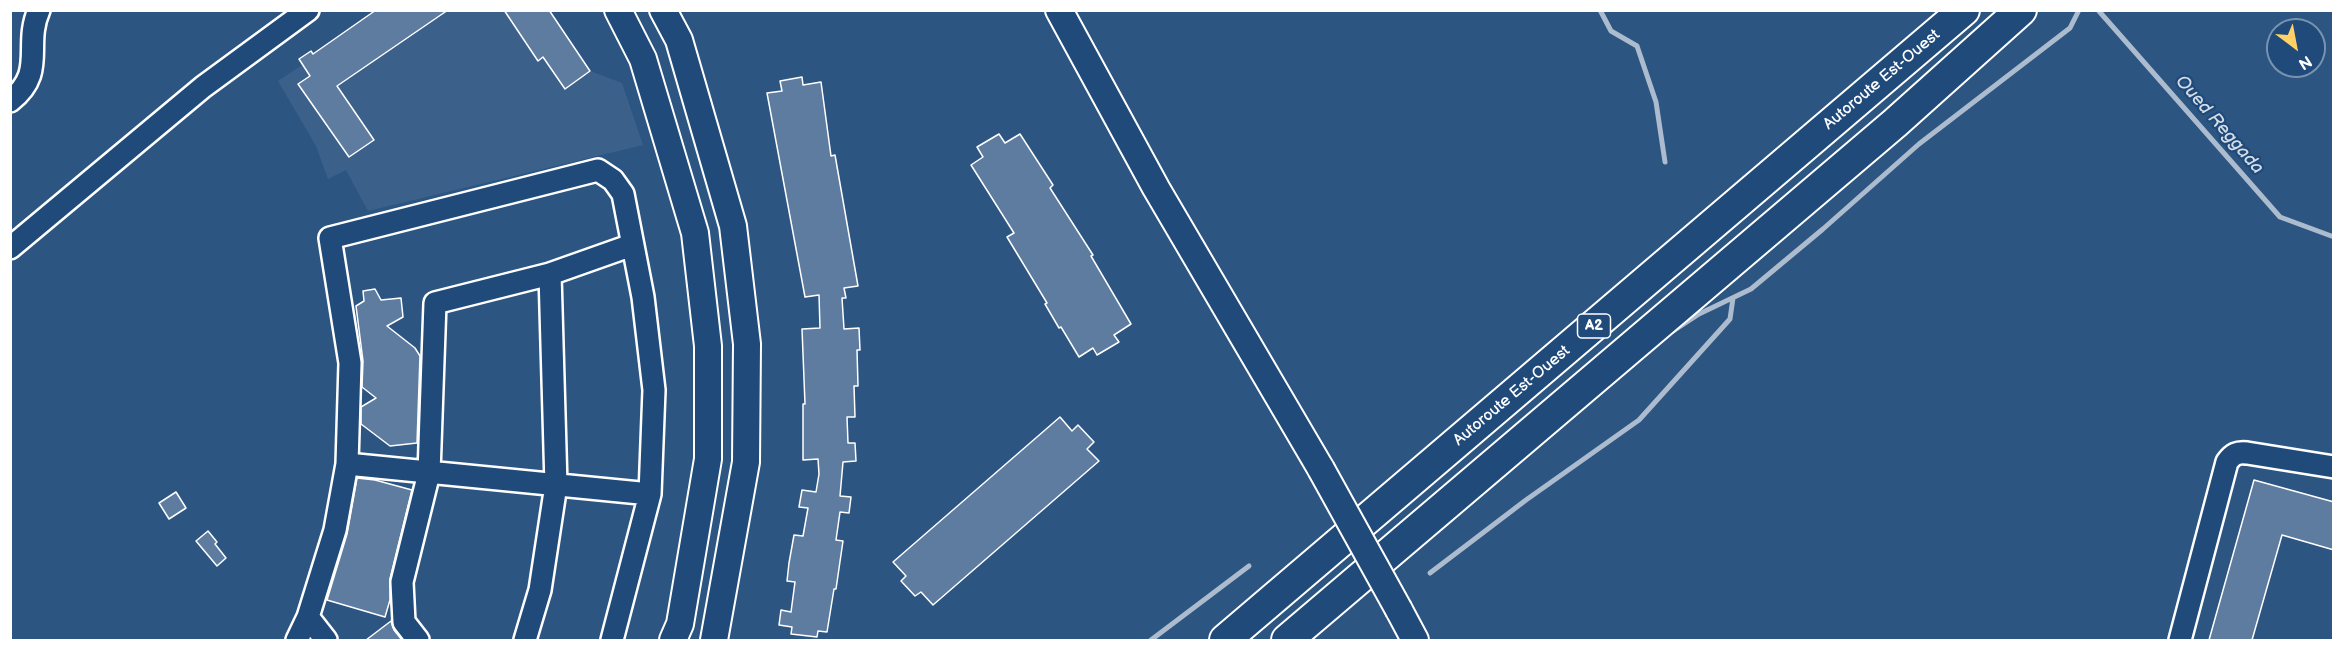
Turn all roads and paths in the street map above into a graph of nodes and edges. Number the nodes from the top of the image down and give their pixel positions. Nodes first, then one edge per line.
1 (39, 10) edge
2 (308, 10) edge
3 (618, 10) edge
4 (663, 10) edge
5 (1059, 10) edge
6 (1964, 10) edge
7 (2021, 10) edge
8 (10, 101) edge
9 (632, 245) junction
10 (10, 248) edge
11 (550, 274) junction
12 (346, 464) junction
13 (2334, 467) edge
14 (429, 473) junction
15 (556, 485) junction
16 (650, 494) junction
17 (308, 617) junction
18 (297, 640) edge
19 (326, 640) edge
20 (418, 640) edge
21 (525, 640) edge
22 (612, 640) edge
23 (674, 640) edge
24 (714, 640) edge
25 (1225, 640) edge
26 (1287, 640) edge
27 (1415, 640) edge
28 (2180, 640) edge

1 - 8 street
2 - 10 street
3 - 23 main road
4 - 24 main road
5 - 27 main road, bridge
6 - 25 highway, Autoroute Est-Ouest / A2
7 - 26 highway, A2
9 - 11 street
9 - 12 street
9 - 16 street
11 - 14 street
11 - 15 street
12 - 14 street
12 - 17 street
13 - 28 street
14 - 15 street
14 - 20 street
15 - 16 street
15 - 21 street
16 - 22 street
17 - 18 street
17 - 19 street

